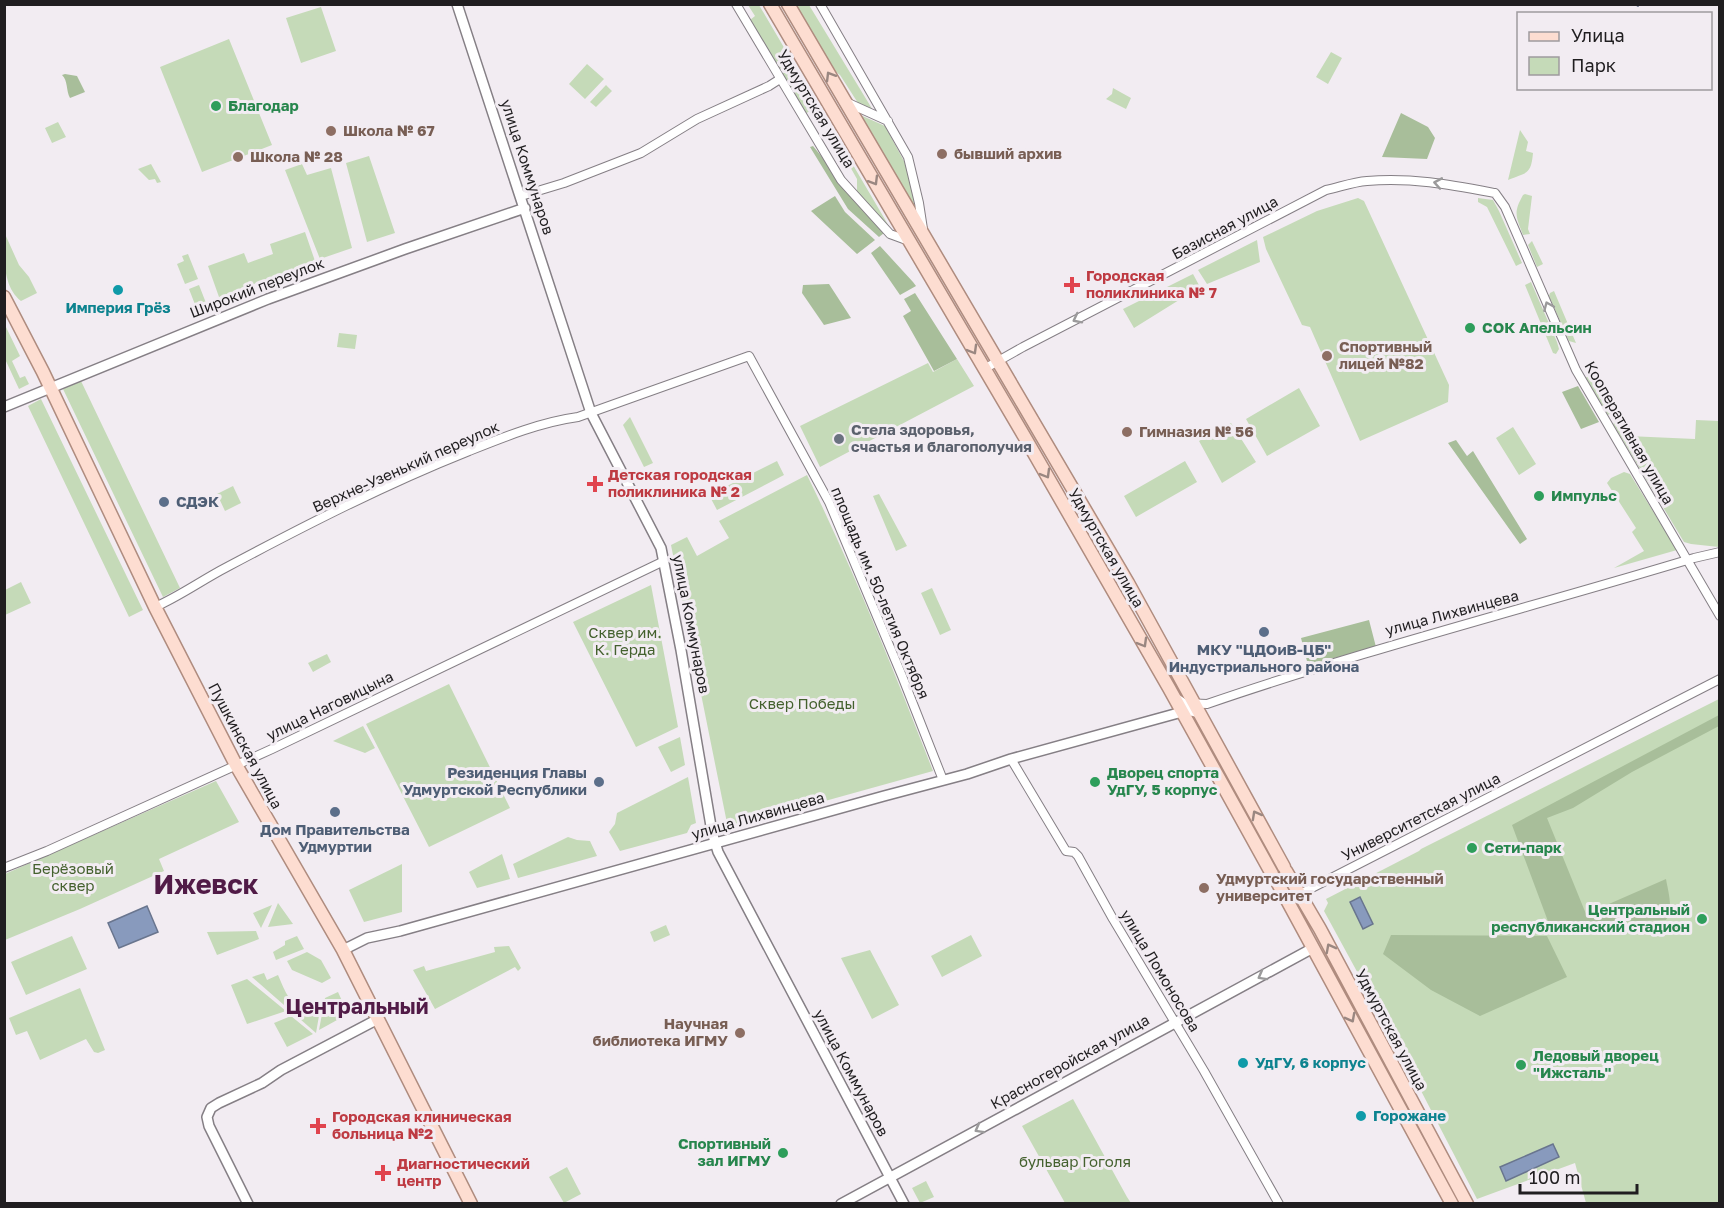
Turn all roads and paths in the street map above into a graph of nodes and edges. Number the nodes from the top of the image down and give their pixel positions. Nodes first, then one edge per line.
1 (457, 4) edge
2 (736, 4) edge
3 (770, 4) edge
4 (788, 4) edge
5 (820, 4) edge
6 (780, 79) junction
7 (846, 102) junction
8 (888, 121) junction
9 (1495, 193) joint
10 (521, 196) junction
11 (525, 208) junction
12 (924, 236) junction
13 (909, 241) junction
14 (942, 267) junction
15 (929, 274) junction
16 (4, 297) edge
17 (749, 356) joint
18 (998, 361) junction
19 (984, 369) junction
20 (50, 388) junction
21 (4, 407) edge
22 (591, 413) junction
23 (1041, 434) junction
24 (1028, 441) junction
25 (1719, 552) edge
26 (1686, 560) junction
27 (664, 561) junction
28 (1128, 583) junction
29 (1114, 591) junction
30 (155, 607) junction
31 (1719, 616) edge
32 (1719, 679) edge
33 (1174, 697) junction
34 (1196, 709) junction
35 (1182, 712) junction
36 (1011, 759) junction
37 (236, 765) junction
38 (1231, 770) junction
39 (1218, 777) junction
40 (944, 780) junction
41 (716, 844) junction
42 (4, 868) edge
43 (1300, 894) junction
44 (1313, 948) junction
45 (343, 950) junction
46 (378, 1019) junction
47 (1175, 1022) junction
48 (1432, 1138) junction
49 (1420, 1145) junction
50 (890, 1177) junction
51 (248, 1203) edge
52 (471, 1203) edge
53 (841, 1203) edge
54 (904, 1203) edge
55 (1279, 1203) edge
56 (1452, 1203) edge
57 (1467, 1203) edge

1 - 10 street, улица Коммунаров
2 - 6 street, Удмуртская улица
3 -> 13 main road, Удмуртская улица
7 -> 4 main road, Удмуртская улица
5 - 8 street, Удмуртская улица
6 - 10 street
6 - 13 street, Удмуртская улица
7 - 8 street
7 - 12 main road, Удмуртская улица
8 - 12 street, Удмуртская улица
9 -> 18 street, Базисная улица
26 -> 9 street, Кооперативная улица
10 - 11 street, улица Коммунаров
11 - 20 street, Широкий переулок
11 - 22 street, улица Коммунаров
12 - 14 main road, Удмуртская улица
13 - 15 main road, Удмуртская улица
14 - 15 main road
14 - 18 main road, Удмуртская улица
15 -> 19 main road, Удмуртская улица
16 - 20 main road, Пушкинская улица
17 - 22 street, Верхне-Узенький переулок
17 - 40 street, площадь им. 50-летия Октября
18 - 19 street, Базисная улица
18 - 23 main road, Удмуртская улица
19 - 24 main road, Удмуртская улица
20 - 21 street, Широкий переулок
20 - 30 main road, Пушкинская улица
22 - 27 street, улица Коммунаров
22 - 30 street, Верхне-Узенький переулок
23 - 24 main road
23 - 28 main road, Удмуртская улица
24 -> 29 main road, Удмуртская улица
25 - 26 street, улица Лихвинцева
26 - 31 street, Кооперативная улица
26 - 34 street, улица Лихвинцева
27 - 37 street, улица Наговицына
27 - 41 street, улица Коммунаров
28 - 29 main road
28 - 34 main road, Удмуртская улица
29 -> 33 main road, Удмуртская улица
30 - 37 main road, Пушкинская улица
32 - 43 street, Университетская улица
33 - 34 street
33 - 35 main road, Удмуртская улица
34 - 35 street, улица Лихвинцева
34 - 38 main road, Удмуртская улица
35 - 36 street, улица Лихвинцева
35 - 39 main road, Удмуртская улица
36 - 40 street, улица Лихвинцева
36 - 47 street, улица Ломоносова
37 - 42 street, улица Наговицына
37 - 45 main road, Пушкинская улица
38 - 39 main road
43 -> 38 main road, Удмуртская улица
39 - 44 main road, Удмуртская улица
40 - 41 street, улица Лихвинцева
41 - 45 street, улица Лихвинцева
41 - 50 street, улица Коммунаров
48 -> 43 main road, Удмуртская улица
44 -> 47 street, Красногеройская улица
44 -> 49 main road, Удмуртская улица
45 - 46 main road, Пушкинская улица
46 - 51 street
46 - 52 main road, Пушкинская улица
47 -> 50 street, Красногеройская улица
47 - 55 street, улица Ломоносова
48 - 49 main road
48 - 57 main road, Удмуртская улица
49 - 56 main road, Удмуртская улица
50 - 53 street, Красногеройская улица
50 - 54 street, улица Коммунаров

